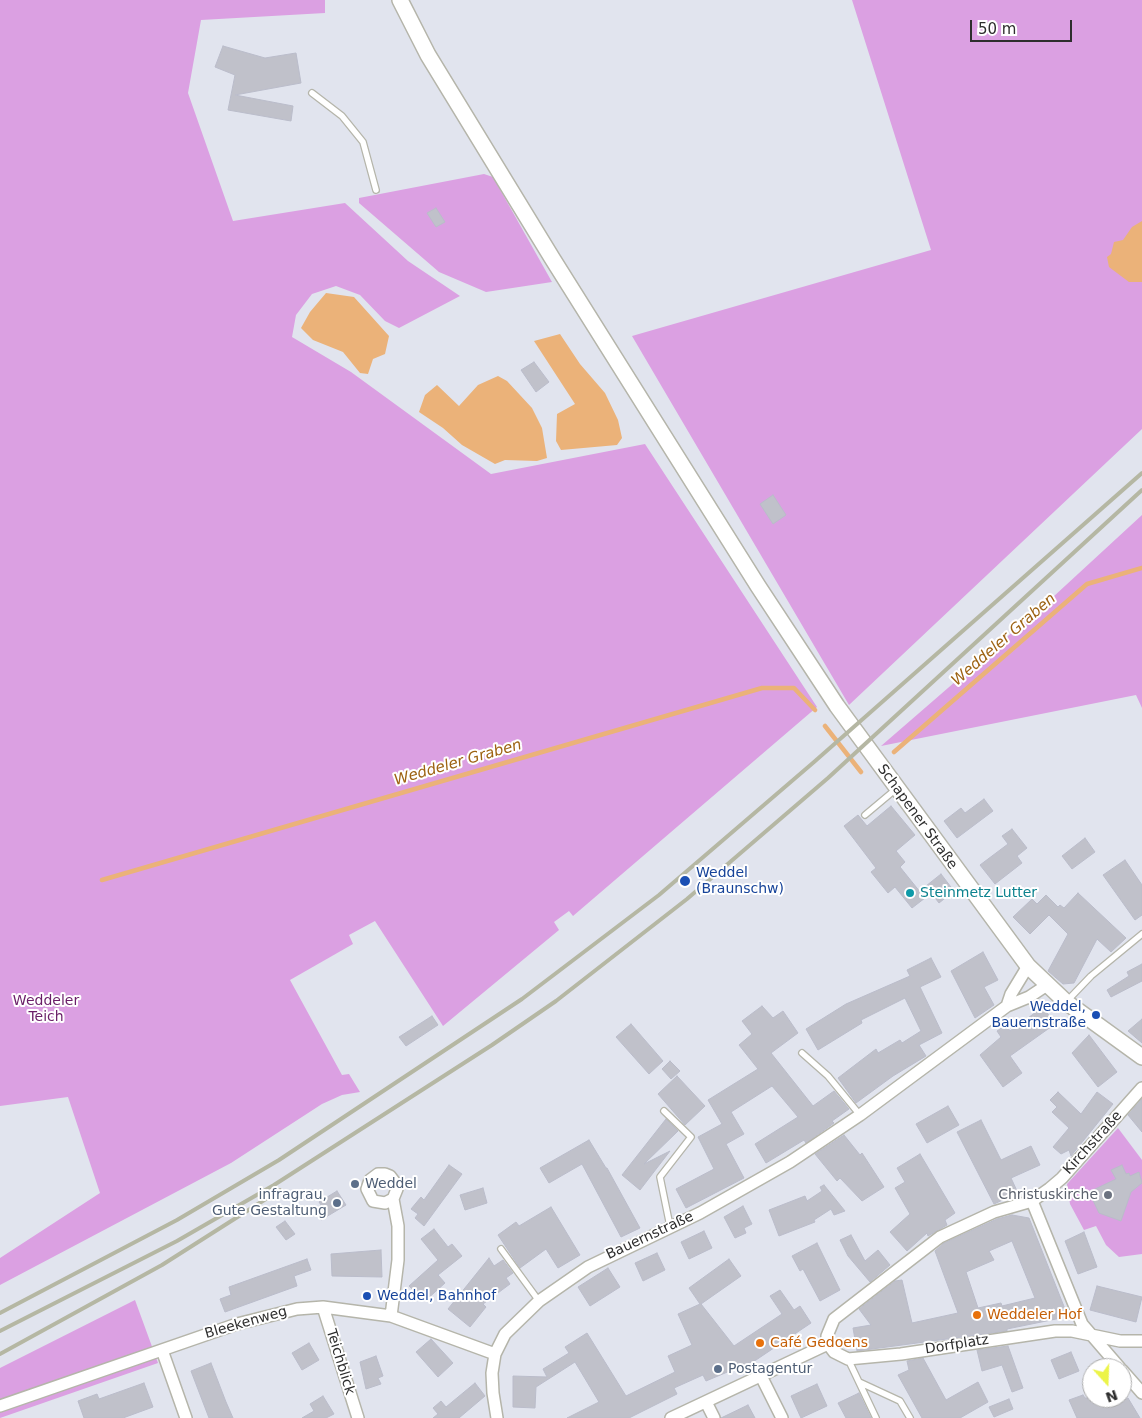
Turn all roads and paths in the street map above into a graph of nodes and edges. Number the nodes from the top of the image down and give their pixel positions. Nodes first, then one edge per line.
1 (400, 0) edge
2 (312, 93) dead end
3 (376, 190) dead end
4 (896, 789) junction
5 (865, 815) dead end
6 (1142, 934) edge
7 (1028, 966) junction
8 (1047, 985) junction
9 (1066, 1002) junction
10 (1007, 1006) junction
11 (802, 1053) dead end
12 (1142, 1057) edge
13 (1142, 1088) edge
14 (664, 1111) dead end
15 (860, 1115) junction
16 (393, 1199) dead end
17 (1032, 1201) junction
18 (670, 1226) junction
19 (502, 1249) dead end
20 (539, 1301) junction
21 (322, 1306) junction
22 (391, 1316) junction
23 (1090, 1335) junction
24 (1142, 1341) edge
25 (828, 1344) junction
26 (162, 1350) junction
27 (494, 1354) junction
28 (1111, 1358) edge
29 (848, 1359) junction
30 (762, 1376) junction
31 (859, 1382) junction
32 (1132, 1382) edge
33 (1142, 1393) edge
34 (706, 1402) junction
35 (0, 1406) edge
36 (186, 1418) edge
37 (358, 1418) edge
38 (498, 1418) edge
39 (671, 1418) edge
40 (714, 1418) edge
41 (782, 1418) edge
42 (876, 1418) edge
43 (910, 1418) edge

1 - 4 street, Schapener Straße
2 - 3 lane
4 - 5 lane
4 - 7 street, Schapener Straße
6 - 9 lane
7 - 8 street, Schapener Straße
7 - 10 street, Bauernstraße
8 - 9 street, Schapener Straße
8 - 10 street, Bauernstraße
9 - 12 street, Schapener Straße
10 - 15 street, Bauernstraße
11 - 15 lane
13 - 17 street, Kirchstraße
14 - 18 lane
15 - 18 street, Bauernstraße
16 - 22 street
17 - 23 street
17 - 25 street
18 - 20 street, Bauernstraße
19 - 20 lane
20 - 27 street, Bauernstraße
21 - 22 street, Bleekenweg
21 - 26 street, Bleekenweg
21 - 37 street, Teichblick
22 - 27 street
23 - 24 street
23 - 28 street
23 - 29 street, Dorfplatz
25 - 29 street
25 - 30 street
26 - 35 street, Bleekenweg
26 - 36 street
27 - 38 street
29 - 31 lane
30 - 34 street
30 - 41 street
31 - 42 lane
31 - 43 lane
32 - 33 street
34 - 39 street
34 - 40 street

